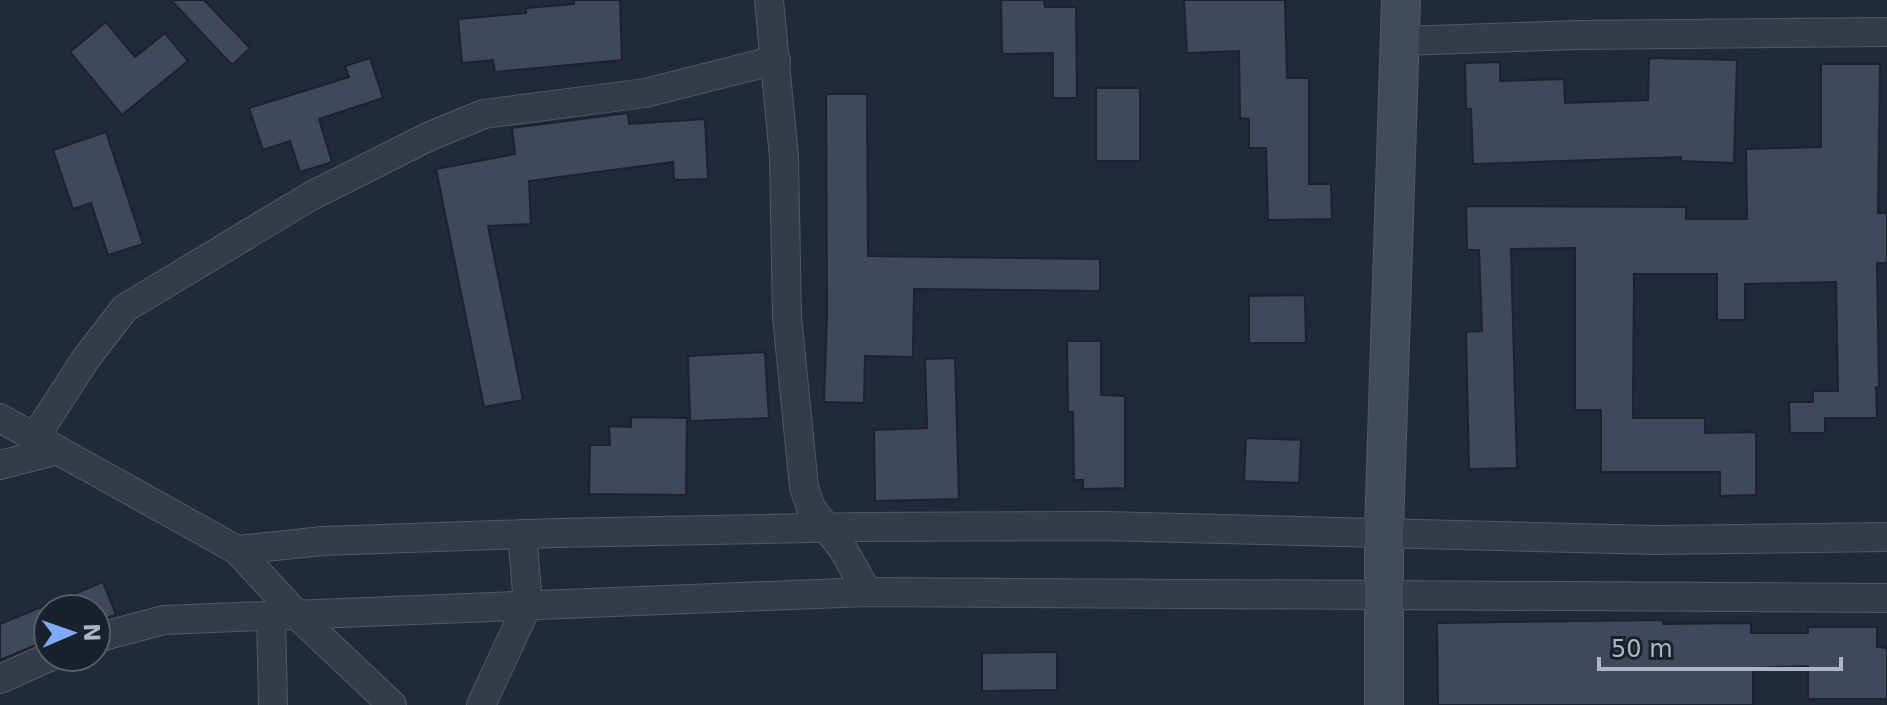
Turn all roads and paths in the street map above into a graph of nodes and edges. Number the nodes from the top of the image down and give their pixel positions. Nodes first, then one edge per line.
1 (769, 0) edge
2 (1401, 0) edge
3 (1887, 32) edge
4 (1402, 41) junction
5 (776, 60) junction
6 (0, 418) edge
7 (46, 443) junction
8 (0, 465) edge
9 (825, 527) junction
10 (1384, 531) junction
11 (522, 534) junction
12 (1887, 537) edge
13 (237, 550) junction
14 (867, 592) junction
15 (1383, 595) junction
16 (1887, 598) edge
17 (528, 604) junction
18 (284, 616) junction
19 (112, 634) edge
20 (32, 665) edge
21 (0, 679) edge
22 (273, 705) edge
23 (392, 705) edge
24 (481, 705) edge
25 (1384, 705) edge

1 - 5 street
2 - 4 street
3 - 4 street
4 - 10 street
5 - 7 street
5 - 9 street
6 - 7 street
7 - 8 street
7 - 13 street
9 - 10 street
9 - 11 street
9 - 14 street
10 - 12 street
10 - 15 street
11 - 13 street
11 - 17 street
13 - 18 street
14 - 15 street
14 - 17 street
15 - 16 street
15 - 25 street
17 - 18 street
17 - 24 street
18 - 19 street
18 - 22 street
18 - 23 street
20 - 21 street

